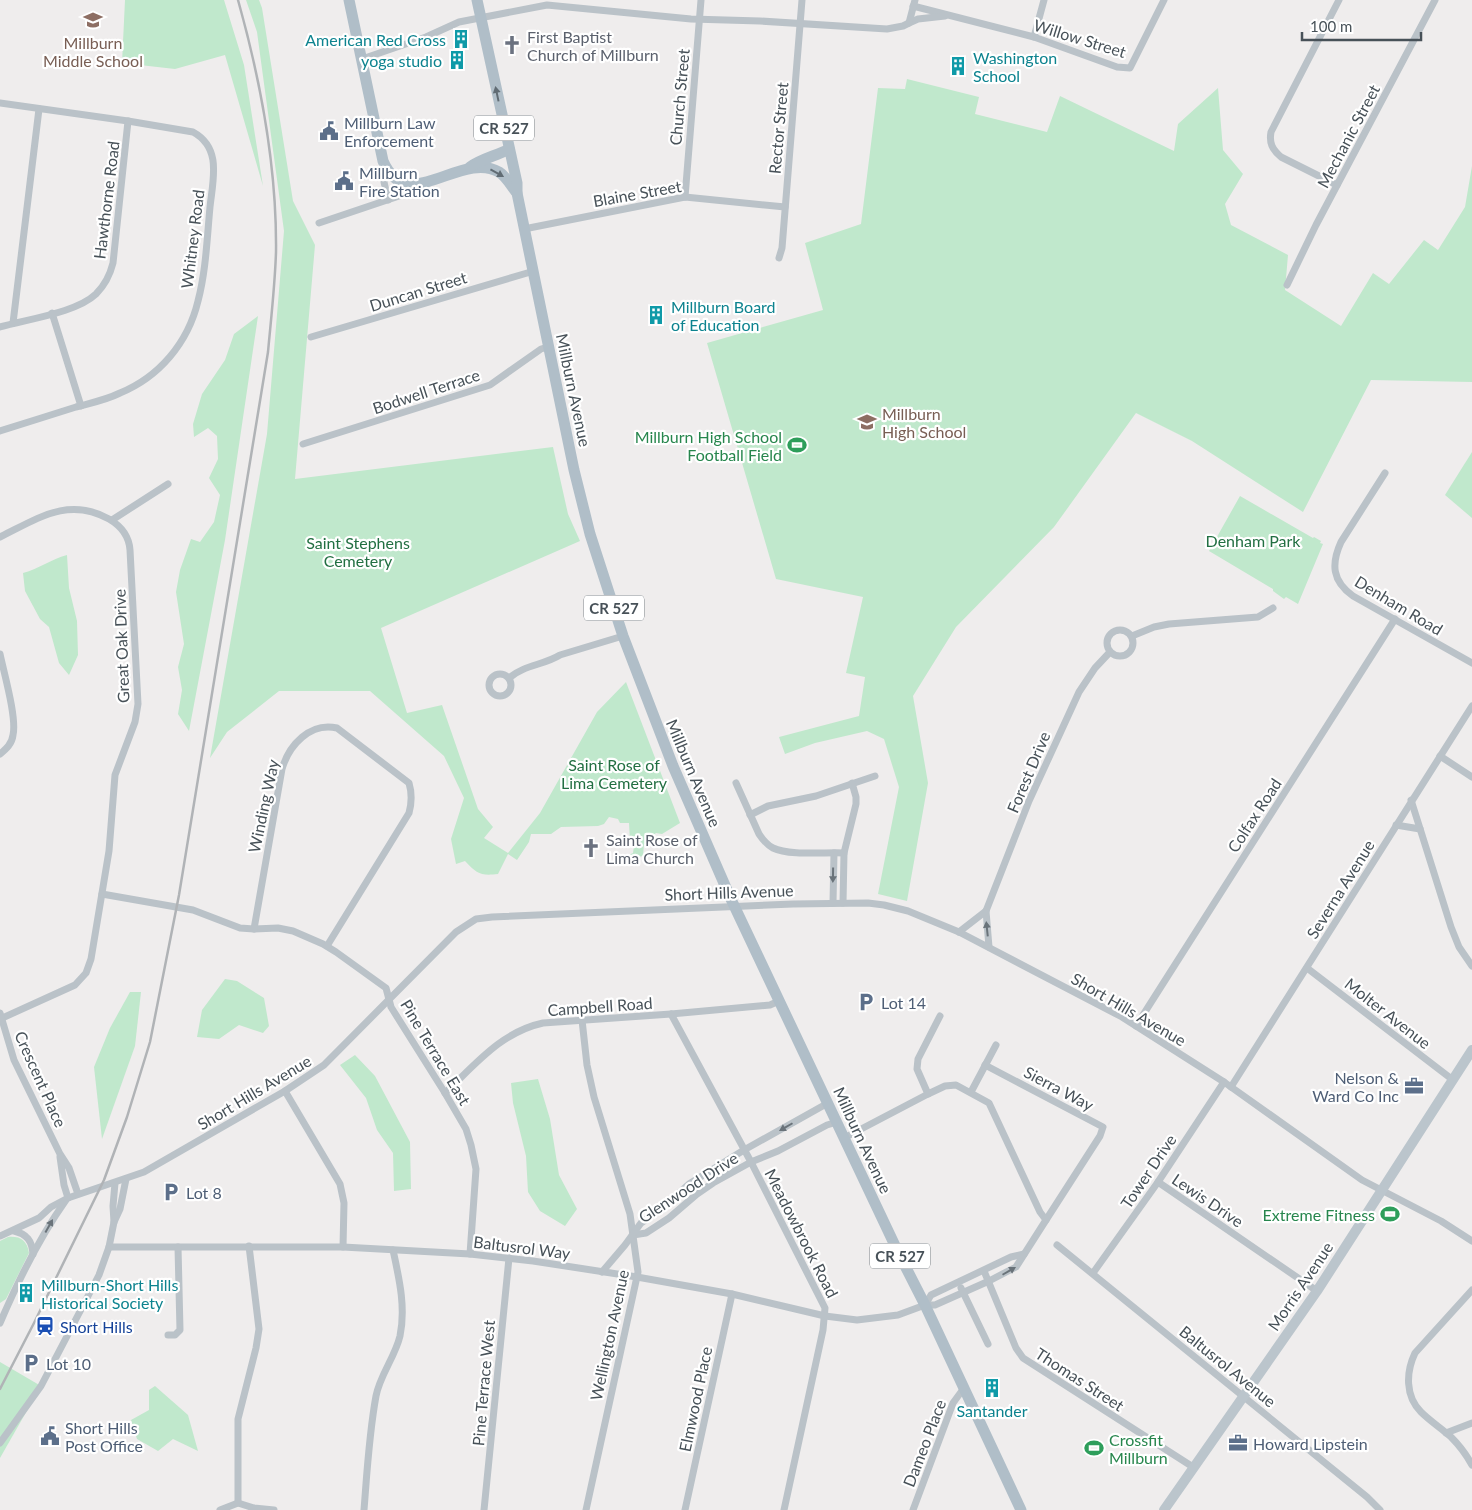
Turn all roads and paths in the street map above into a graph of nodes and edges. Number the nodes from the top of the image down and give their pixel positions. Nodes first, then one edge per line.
1 (349, 0) edge
2 (477, 0) edge
3 (701, 0) edge
4 (802, 0) edge
5 (1044, 0) edge
6 (1164, 0) edge
7 (1340, 0) edge
8 (1435, 0) edge
9 (555, 2) edge
10 (914, 3) edge
11 (948, 16) junction
12 (481, 18) junction
13 (699, 19) junction
14 (909, 23) junction
15 (800, 24) junction
16 (1034, 37) junction
17 (362, 59) junction
18 (0, 103) edge
19 (39, 109) junction
20 (128, 121) junction
21 (509, 149) junction
22 (385, 167) junction
23 (470, 167) junction
24 (428, 182) junction
25 (1337, 185) junction
26 (517, 193) junction
27 (685, 197) junction
28 (388, 200) junction
29 (785, 207) junction
30 (319, 223) dead end
31 (524, 229) junction
32 (779, 258) dead end
33 (534, 271) junction
34 (1287, 285) dead end
35 (52, 313) junction
36 (13, 323) junction
37 (0, 327) edge
38 (311, 337) dead end
39 (548, 347) junction
40 (81, 406) junction
41 (0, 431) edge
42 (303, 444) dead end
43 (1385, 473) dead end
44 (168, 484) dead end
45 (112, 520) junction
46 (0, 537) edge
47 (1273, 608) dead end
48 (1395, 619) junction
49 (623, 636) junction
50 (1132, 636) junction
51 (1110, 652) junction
52 (0, 654) edge
53 (1472, 663) edge
54 (509, 678) dead end
55 (1472, 706) edge
56 (0, 754) edge
57 (1440, 756) junction
58 (874, 776) dead end
59 (1472, 777) edge
60 (736, 783) dead end
61 (852, 783) junction
62 (1412, 800) junction
63 (750, 814) junction
64 (1396, 825) junction
65 (1420, 829) junction
66 (834, 853) junction
67 (844, 853) junction
68 (102, 894) junction
69 (833, 903) junction
70 (843, 903) junction
71 (734, 906) junction
72 (986, 911) junction
73 (254, 929) junction
74 (958, 932) junction
75 (327, 946) junction
76 (989, 947) junction
77 (1472, 966) edge
78 (1307, 968) junction
79 (389, 999) junction
80 (779, 1001) junction
81 (0, 1013) edge
82 (671, 1014) junction
83 (940, 1016) dead end
84 (0, 1019) edge
85 (582, 1020) junction
86 (1136, 1026) junction
87 (996, 1045) dead end
88 (1472, 1050) edge
89 (985, 1065) junction
90 (1453, 1080) junction
91 (1224, 1082) junction
92 (1231, 1087) junction
93 (285, 1092) junction
94 (971, 1092) junction
95 (445, 1093) junction
96 (928, 1094) junction
97 (828, 1103) junction
98 (837, 1122) junction
99 (844, 1138) junction
100 (744, 1150) junction
101 (60, 1154) junction
102 (750, 1162) junction
103 (126, 1179) junction
104 (1158, 1182) junction
105 (115, 1183) junction
106 (1381, 1190) junction
107 (78, 1194) junction
108 (68, 1198) junction
109 (1046, 1220) junction
110 (114, 1222) junction
111 (14, 1231) junction
112 (633, 1235) junction
113 (0, 1236) edge
114 (1472, 1241) edge
115 (1058, 1245) dead end
116 (249, 1246) junction
117 (109, 1247) junction
118 (178, 1247) junction
119 (342, 1247) junction
120 (393, 1250) junction
121 (470, 1254) junction
122 (1024, 1254) junction
123 (33, 1255) junction
124 (509, 1258) junction
125 (984, 1271) junction
126 (602, 1272) junction
127 (1093, 1274) junction
128 (637, 1277) junction
129 (989, 1281) junction
130 (959, 1283) junction
131 (1317, 1290) junction
132 (1472, 1290) edge
133 (963, 1292) junction
134 (732, 1294) junction
135 (925, 1304) junction
136 (4, 1308) edge
137 (825, 1316) junction
138 (0, 1323) edge
139 (168, 1335) dead end
140 (988, 1344) dead end
141 (964, 1388) junction
142 (1244, 1396) junction
143 (1472, 1423) edge
144 (1446, 1432) junction
145 (0, 1443) edge
146 (1472, 1465) edge
147 (1193, 1468) junction
148 (238, 1503) junction
149 (220, 1510) edge
150 (274, 1510) edge
151 (364, 1510) edge
152 (484, 1510) edge
153 (586, 1510) edge
154 (685, 1510) edge
155 (784, 1510) edge
156 (913, 1510) edge
157 (1021, 1510) edge
158 (1164, 1510) edge
159 (1380, 1510) edge

1 - 17 main road
2 - 12 main road, Millburn Avenue / CR 527
3 - 13 street, Church Street
4 - 15 street, Rector Street
5 - 16 street
6 - 16 street, Willow Street
7 - 25 street
8 - 25 street, Mechanic Street
9 - 12 street, Willow Street
9 - 13 street, Willow Street
10 - 11 street, Willow Street
10 - 14 street
11 - 14 street, Willow Street
11 - 16 street, Willow Street
12 - 17 street, Willow Street
21 -> 12 main road, Millburn Avenue / CR 527
13 - 15 street, Willow Street
13 - 27 street, Church Street
14 - 15 street, Willow Street
15 - 29 street, Rector Street
17 - 22 main road
18 - 19 street, Whitney Road
19 - 20 street, Whitney Road
19 - 36 street
20 - 35 street, Hawthorne Road
20 - 40 street, Whitney Road
21 - 23 main road
21 - 26 main road, Millburn Avenue / CR 527
22 - 24 main road, CR 527
22 - 28 street
23 - 24 main road, CR 527
23 -> 26 main road, CR 527
24 - 28 street
25 - 34 street, Mechanic Street
26 - 31 main road, Millburn Avenue / CR 527
27 - 29 street, Blaine Street
27 - 31 street, Blaine Street
28 - 30 street
29 - 32 street, Rector Street
31 - 33 main road, Millburn Avenue / CR 527
33 - 38 street, Duncan Street
33 - 39 main road, Millburn Avenue / CR 527
35 - 36 street, Hawthorne Road
35 - 40 street
36 - 37 street, Hawthorne Road
39 - 42 street, Bodwell Terrace
39 - 49 main road, Millburn Avenue / CR 527
40 - 41 street, Whitney Road
43 - 48 street, Denham Road
44 - 45 street
45 - 46 street, Great Oak Drive
45 - 68 street, Great Oak Drive
47 - 50 street, Forest Drive
48 - 53 street, Denham Road
48 - 86 street, Colfax Road
49 - 54 street
49 - 71 main road, Millburn Avenue / CR 527
50 - 51 street
50 - 51 street, Forest Drive
51 - 72 street, Forest Drive
52 - 56 street
55 - 57 street, Severna Avenue
57 - 59 street
57 - 62 street, Severna Avenue
58 - 61 street
60 - 63 street
61 - 63 street
61 - 67 street
62 - 64 street, Severna Avenue
62 - 65 street
63 - 66 street
64 - 65 street
64 - 78 street, Severna Avenue
65 - 77 street
66 - 67 street
66 -> 69 street
67 - 70 street
68 - 73 street, Pine Terrace East
68 - 84 street, Great Oak Drive
69 - 70 street, Short Hills Avenue
69 - 71 street, Short Hills Avenue
70 - 74 street, Short Hills Avenue
71 - 79 street, Short Hills Avenue
71 - 80 main road, Millburn Avenue / CR 527
72 - 74 street
76 -> 72 street, Forest Drive
73 - 75 street, Pine Terrace East
73 - 75 street, Winding Way
74 - 76 street, Short Hills Avenue
75 - 79 street, Pine Terrace East
76 - 86 street, Short Hills Avenue
78 - 90 street, Molter Avenue
78 - 92 street, Severna Avenue
79 - 93 street, Short Hills Avenue
79 - 95 street, Pine Terrace East
80 - 82 street, Campbell Road
80 - 97 main road, Millburn Avenue / CR 527
81 - 84 street, Crescent Place
82 - 85 street, Campbell Road
82 - 100 street, Meadowbrook Road
83 - 96 street
84 - 101 street, Crescent Place
85 - 95 street, Campbell Road
85 - 112 street, Wellington Avenue
86 - 91 street, Short Hills Avenue
87 - 89 street
88 - 90 main road, Morris Avenue
89 - 94 street
89 - 109 street, Sierra Way
90 - 106 main road, Morris Avenue
91 - 92 street, Short Hills Avenue
91 - 104 street, Tower Drive
92 - 106 street, Short Hills Avenue
93 - 103 street, Short Hills Avenue
93 - 119 street
94 - 96 street
94 - 109 street
95 - 121 street, Pine Terrace East
96 - 99 street
97 - 98 main road, Millburn Avenue / CR 527
97 -> 100 street, Glenwood Drive
98 - 99 main road, Millburn Avenue / CR 527
98 - 102 street, Glenwood Drive
99 - 135 main road, Millburn Avenue / CR 527
100 - 102 street, Meadowbrook Road
100 - 112 street, Glenwood Drive
101 - 107 street, Crescent Place
101 - 108 street, Crescent Place
102 - 112 street, Glenwood Drive
102 - 137 street, Meadowbrook Road
103 - 105 street, Short Hills Avenue
103 - 110 street
104 - 127 street, Tower Drive
104 - 131 street, Lewis Drive
105 - 107 street, Short Hills Avenue
105 - 110 street
106 - 114 street, Short Hills Avenue
106 - 131 main road, Morris Avenue
107 - 108 street, Short Hills Avenue
108 - 111 street, Short Hills Avenue
123 -> 108 street
109 - 122 street
110 - 117 street
111 - 113 street, Short Hills Avenue
111 - 123 street
112 - 126 street
112 - 128 street, Wellington Avenue
115 - 127 street, Baltusrol Avenue
116 - 118 street, Baltusrol Way
116 - 119 street, Baltusrol Way
116 - 148 street
117 - 118 street, Baltusrol Way
117 - 145 street
118 - 139 street
119 - 120 street, Baltusrol Way
120 - 121 street, Baltusrol Way
120 - 151 street
121 - 124 street, Baltusrol Way
122 - 125 street
129 -> 122 street
123 - 136 street
124 - 126 street, Baltusrol Way
124 - 152 street, Pine Terrace West
125 - 129 street, Thomas Street
125 - 130 street
126 - 128 street, Baltusrol Way
127 - 142 street, Baltusrol Avenue
128 - 134 street, Baltusrol Way
128 - 153 street, Wellington Avenue
129 - 133 street
129 - 147 street, Thomas Street
130 - 133 street
130 - 135 street
131 - 142 main road, Morris Avenue
132 - 144 street
133 - 135 street
133 - 140 street
134 - 137 street, Baltusrol Way
134 - 154 street, Elmwood Place
135 - 137 street, Baltusrol Way
135 - 141 main road, Millburn Avenue / CR 527
136 - 138 street
137 - 155 street, Meadowbrook Road
141 - 156 street, Dameo Place
141 - 157 main road, Millburn Avenue / CR 527
142 - 147 main road, Morris Avenue
142 - 159 street, Baltusrol Avenue
143 - 144 street
144 - 146 street
147 - 158 main road, Morris Avenue
148 - 149 street
148 - 150 street

